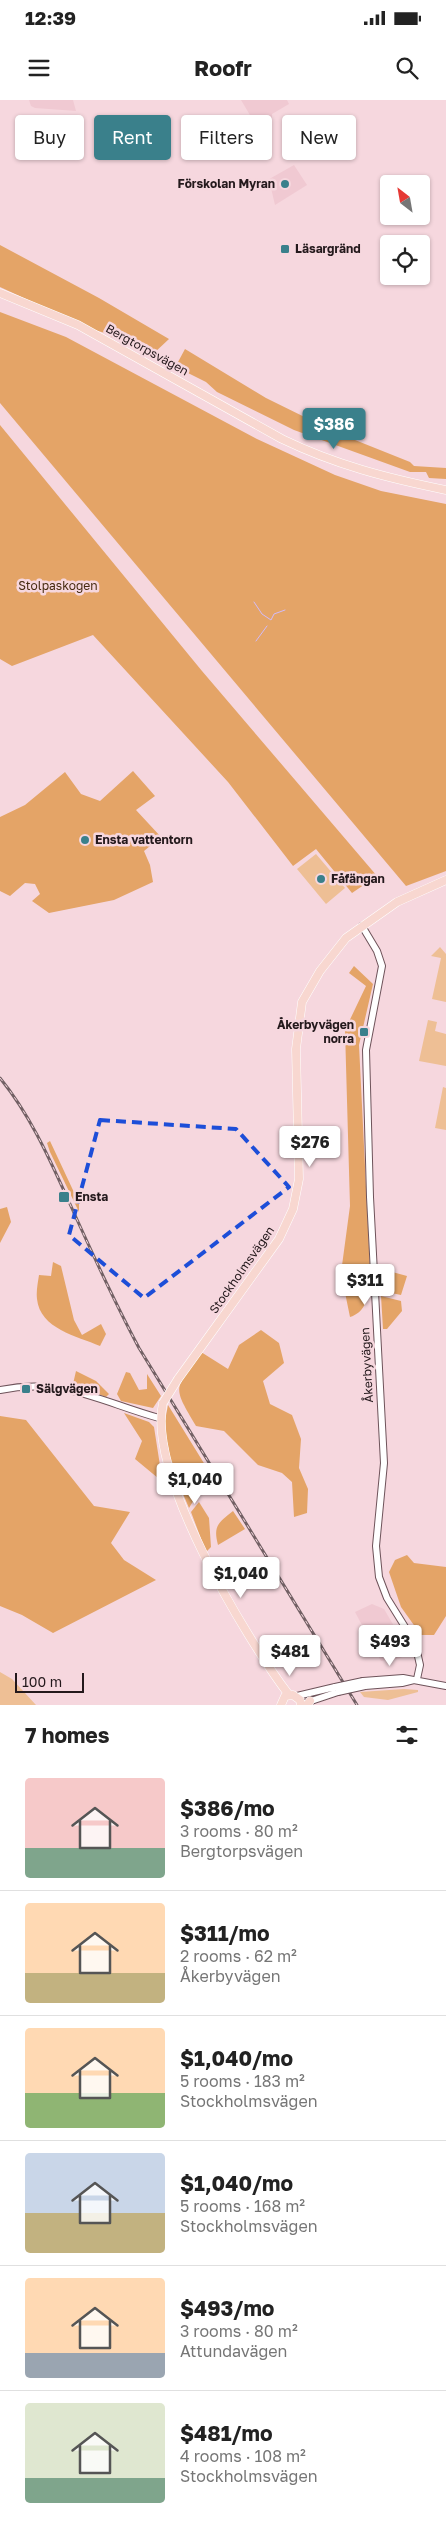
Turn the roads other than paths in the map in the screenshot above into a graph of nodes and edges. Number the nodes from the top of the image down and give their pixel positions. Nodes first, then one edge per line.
1 (0, 293) edge
2 (446, 490) edge
3 (446, 880) edge
4 (362, 926) junction
5 (0, 1390) edge
6 (159, 1418) junction
7 (417, 1679) junction
8 (446, 1686) edge
9 (336, 1689) junction
10 (287, 1699) edge
11 (309, 1703) edge
12 (302, 1705) edge

1 - 2 main road, Bergtorpsvägen
3 - 4 main road, Stockholmsvägen
4 - 6 main road, Stockholmsvägen, bridge
4 - 7 street, Åkerbyvägen
5 - 6 street
6 - 10 main road, Stockholmsvägen
7 - 8 street
7 - 9 street, bridge
9 - 10 street
9 - 11 street
10 - 12 main road, Stockholmsvägen
11 - 12 street

